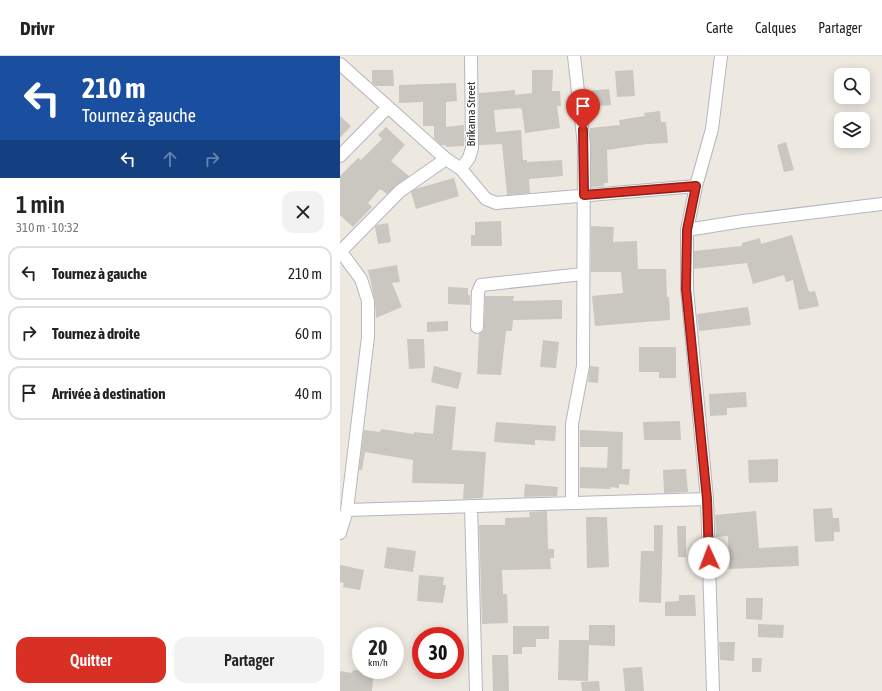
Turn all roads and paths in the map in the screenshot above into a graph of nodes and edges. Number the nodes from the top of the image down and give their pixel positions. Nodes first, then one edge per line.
1 (471, 56) edge
2 (574, 56) edge
3 (721, 56) edge
4 (340, 64) edge
5 (388, 107) junction
6 (340, 156) edge
7 (446, 159) junction
8 (461, 169) junction
9 (696, 186) junction
10 (584, 195) junction
11 (882, 204) edge
12 (687, 230) junction
13 (340, 252) edge
14 (583, 274) junction
15 (477, 327) dead end
16 (707, 499) junction
17 (572, 503) junction
18 (471, 506) junction
19 (347, 510) junction
20 (341, 527) edge
21 (476, 691) edge
22 (714, 691) edge

1 - 8 street, Brikama Street
2 - 10 street
3 - 9 street
4 - 5 street
5 - 6 street
5 - 7 street
7 - 8 street
7 - 13 street
8 - 10 street
9 - 10 street
9 - 12 street
10 - 14 street
11 - 12 street
12 - 16 street
13 - 19 street
14 - 15 street
14 - 17 street
16 - 17 street
16 - 22 street
17 - 18 street
18 - 19 street
18 - 21 street
19 - 20 street

